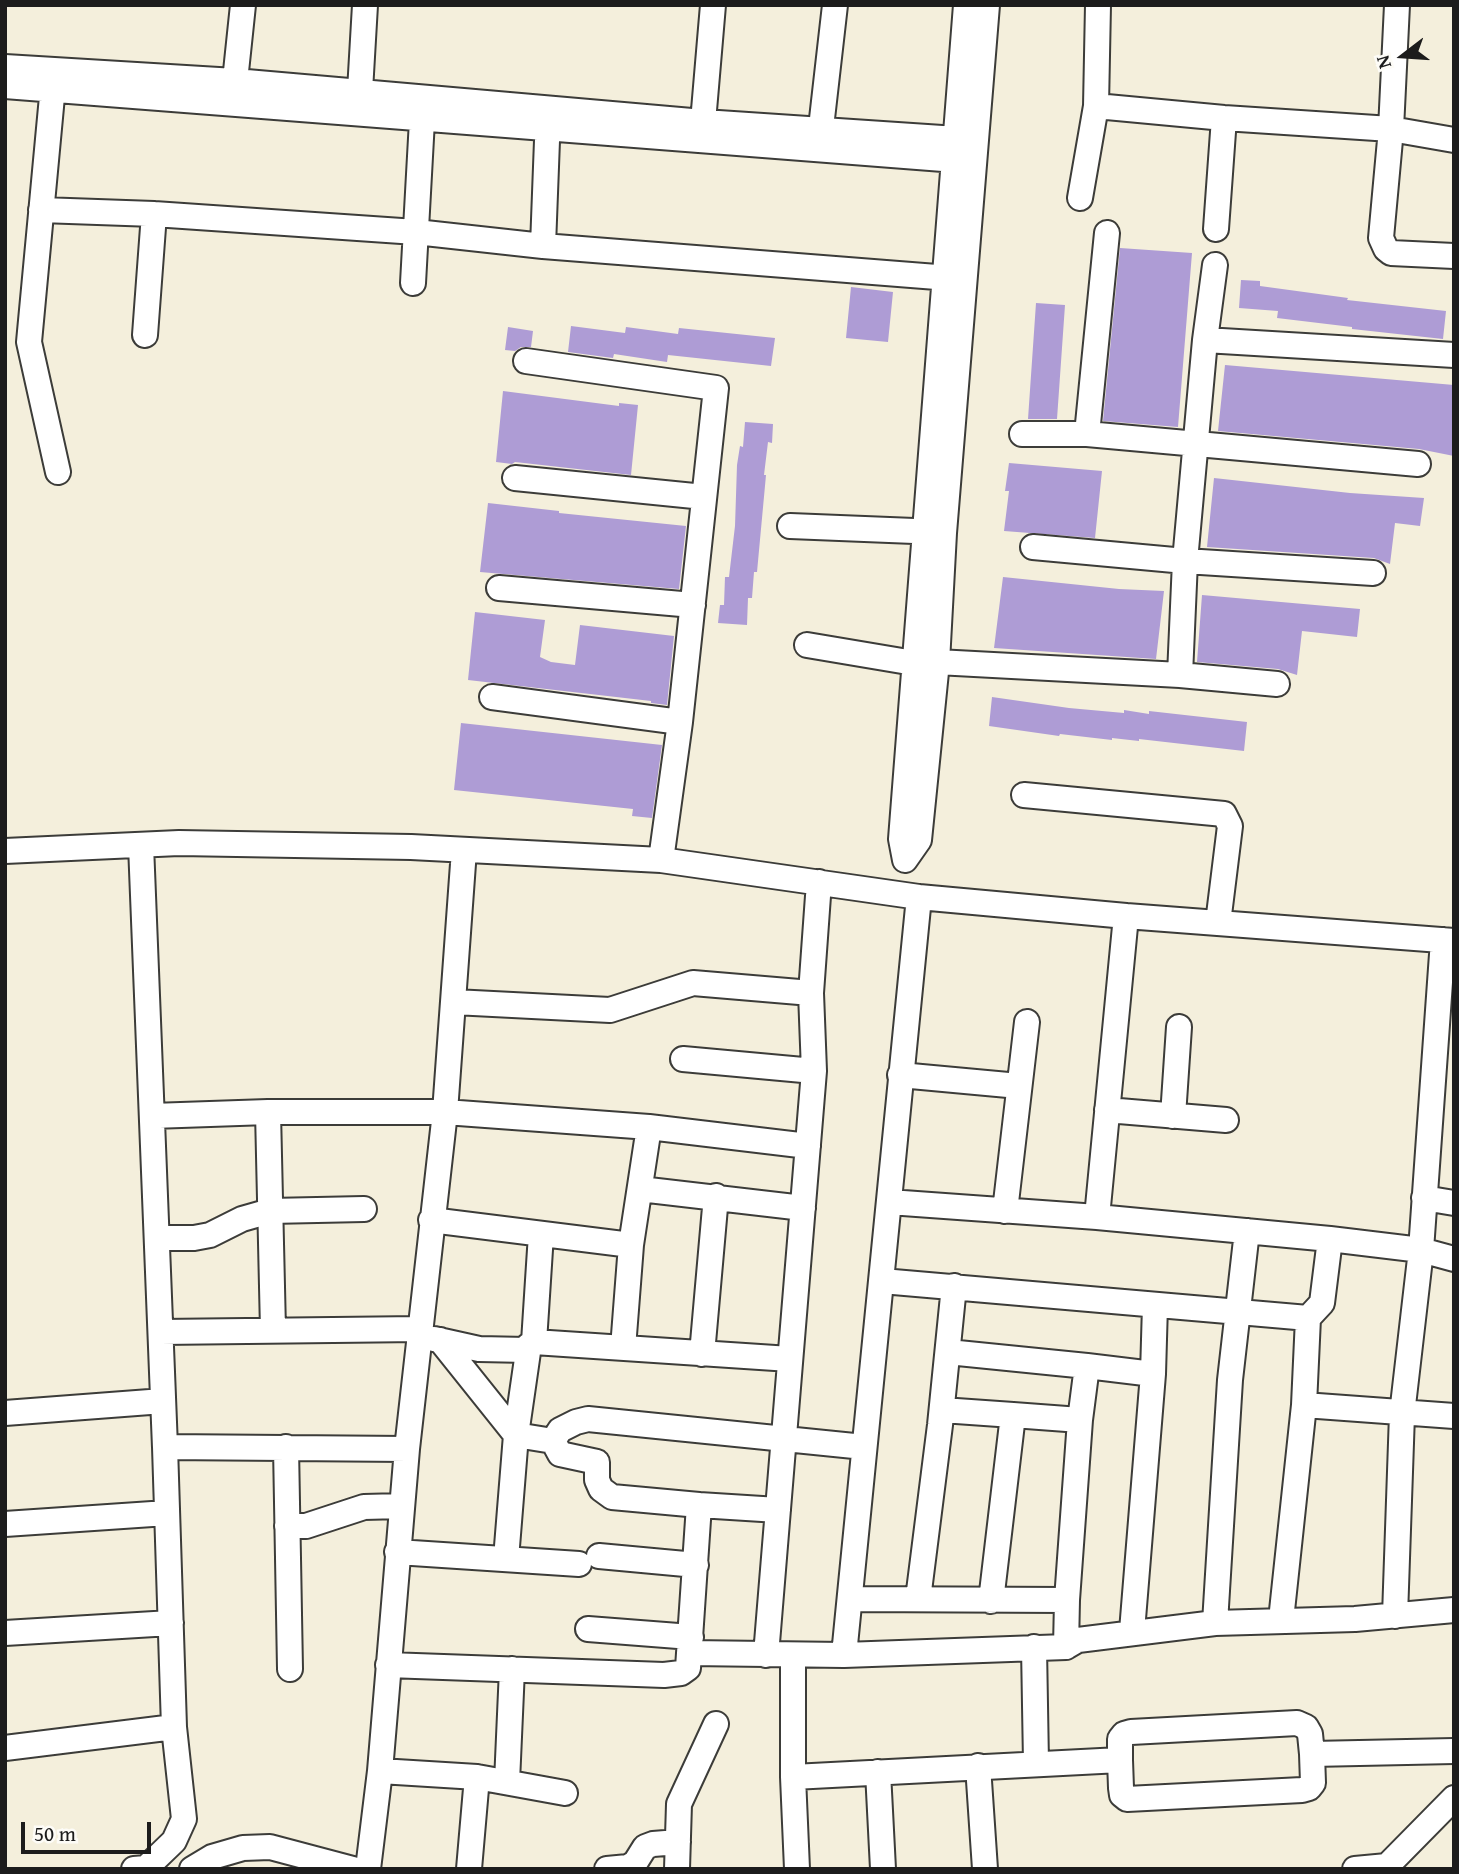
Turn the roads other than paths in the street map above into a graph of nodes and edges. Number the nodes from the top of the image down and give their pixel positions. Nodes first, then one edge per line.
1 (243, 5) edge
2 (365, 5) edge
3 (713, 5) edge
4 (835, 5) edge
5 (966, 5) edge
6 (988, 5) edge
7 (1098, 5) edge
8 (1397, 5) edge
9 (5, 67) edge
10 (53, 80) junction
11 (235, 81) junction
12 (5, 86) edge
13 (360, 91) junction
14 (215, 103) junction
15 (1096, 106) junction
16 (423, 109) junction
17 (336, 112) junction
18 (548, 118) junction
19 (1224, 118) junction
20 (1391, 129) junction
21 (695, 130) junction
22 (819, 139) junction
23 (1454, 140) edge
24 (961, 149) junction
25 (1080, 198) dead end
26 (41, 209) junction
27 (154, 214) junction
28 (1216, 229) dead end
29 (416, 232) junction
30 (1107, 233) dead end
31 (543, 246) junction
32 (1454, 256) edge
33 (1215, 265) dead end
34 (956, 279) junction
35 (413, 283) dead end
36 (145, 335) dead end
37 (1205, 340) junction
38 (1454, 355) edge
39 (526, 362) dead end
40 (1021, 434) dead end
41 (1087, 434) junction
42 (1197, 445) junction
43 (1418, 464) dead end
44 (58, 472) dead end
45 (515, 478) dead end
46 (704, 497) junction
47 (790, 526) dead end
48 (934, 532) junction
49 (1033, 547) dead end
50 (1185, 561) junction
51 (1373, 573) dead end
52 (499, 588) dead end
53 (693, 605) junction
54 (807, 645) dead end
55 (925, 663) junction
56 (1180, 675) junction
57 (1277, 684) dead end
58 (492, 697) dead end
59 (680, 722) junction
60 (1024, 794) dead end
61 (141, 845) junction
62 (464, 850) junction
63 (5, 851) edge
64 (661, 860) junction
65 (818, 882) junction
66 (908, 895) junction
67 (1126, 916) junction
68 (1218, 923) junction
69 (1448, 941) edge
70 (811, 993) junction
71 (454, 1002) junction
72 (1027, 1023) dead end
73 (1179, 1027) dead end
74 (683, 1059) dead end
75 (814, 1071) junction
76 (900, 1075) junction
77 (1443, 1080) edge
78 (1018, 1086) junction
79 (1107, 1110) junction
80 (268, 1112) junction
81 (444, 1112) junction
82 (152, 1116) junction
83 (1172, 1116) junction
84 (1226, 1120) dead end
85 (649, 1127) junction
86 (808, 1146) junction
87 (640, 1189) junction
88 (716, 1196) junction
89 (1424, 1198) junction
90 (889, 1202) junction
91 (1454, 1203) edge
92 (803, 1208) junction
93 (364, 1209) dead end
94 (271, 1211) junction
95 (1005, 1211) junction
96 (1097, 1217) junction
97 (431, 1220) junction
98 (1247, 1231) junction
99 (541, 1234) junction
100 (157, 1238) junction
101 (1330, 1239) junction
102 (631, 1245) junction
103 (1420, 1250) junction
104 (1454, 1259) edge
105 (882, 1281) junction
106 (954, 1286) junction
107 (1155, 1305) junction
108 (1237, 1312) junction
109 (1308, 1318) junction
110 (273, 1330) junction
111 (160, 1332) junction
112 (426, 1335) junction
113 (530, 1346) junction
114 (623, 1348) junction
115 (948, 1352) junction
116 (702, 1354) junction
117 (790, 1359) junction
118 (1087, 1366) junction
119 (1153, 1374) junction
120 (163, 1401) junction
121 (1304, 1405) junction
122 (942, 1410) junction
123 (5, 1413) edge
124 (1402, 1414) junction
125 (1013, 1415) junction
126 (1454, 1416) edge
127 (1080, 1420) junction
128 (516, 1435) junction
129 (783, 1437) junction
130 (553, 1441) junction
131 (165, 1447) junction
132 (286, 1447) junction
133 (864, 1447) junction
134 (407, 1449) junction
135 (699, 1505) junction
136 (401, 1506) junction
137 (778, 1510) junction
138 (167, 1513) junction
139 (5, 1524) edge
140 (287, 1526) junction
141 (397, 1552) junction
142 (506, 1559) junction
143 (696, 1564) junction
144 (850, 1599) junction
145 (918, 1599) junction
146 (1067, 1600) junction
147 (991, 1601) junction
148 (1454, 1610) edge
149 (1395, 1616) junction
150 (1281, 1620) junction
151 (171, 1623) junction
152 (1215, 1623) junction
153 (588, 1629) dead end
154 (1132, 1632) junction
155 (5, 1633) edge
156 (691, 1645) junction
157 (1034, 1647) junction
158 (1066, 1647) junction
159 (766, 1655) junction
160 (844, 1655) junction
161 (793, 1656) junction
162 (388, 1665) junction
163 (290, 1669) dead end
164 (512, 1669) junction
165 (716, 1724) dead end
166 (174, 1727) junction
167 (5, 1748) edge
168 (1454, 1751) edge
169 (1312, 1754) junction
170 (1120, 1760) junction
171 (1035, 1763) junction
172 (978, 1766) junction
173 (380, 1771) junction
174 (878, 1772) junction
175 (477, 1777) junction
176 (793, 1777) junction
177 (507, 1782) junction
178 (565, 1793) dead end
179 (1454, 1798) edge
180 (184, 1819) junction
181 (678, 1842) junction
182 (197, 1865) edge
183 (1385, 1867) edge
184 (143, 1868) edge
185 (353, 1869) edge
186 (368, 1869) edge
187 (469, 1869) edge
188 (607, 1869) edge
189 (677, 1869) edge
190 (797, 1869) edge
191 (883, 1869) edge
192 (985, 1869) edge
193 (1355, 1869) edge

1 - 11 street
2 - 13 street
3 - 21 street
4 - 22 street
5 - 24 street
6 - 24 street
7 - 15 street
8 - 20 street
9 - 10 street
10 - 11 street
10 - 12 street
10 - 14 street
10 - 26 street
11 - 13 street
11 - 14 street
13 - 16 street
13 - 17 street
14 - 17 street
15 - 19 street
15 - 25 street
16 - 17 street
16 - 18 street
16 - 29 street
18 - 21 street
18 - 31 street
19 - 20 street
19 - 28 street
20 - 23 street
20 - 32 street
21 - 22 street
22 - 24 street
24 - 34 street
26 - 27 street
26 - 44 street
27 - 29 street
27 - 36 street
29 - 31 street
29 - 35 street
30 - 41 street
31 - 34 street
33 - 37 street
34 - 48 street
37 - 38 street
37 - 42 street
39 - 46 street
40 - 41 street
41 - 42 street
42 - 43 street
42 - 50 street
45 - 46 street
46 - 53 street
47 - 48 street
48 - 55 street
49 - 50 street
50 - 51 street
50 - 56 street
52 - 53 street
53 - 59 street
54 - 55 street
55 - 56 street
55 - 66 street
56 - 57 street
58 - 59 street
59 - 64 street
60 - 68 street
61 - 62 street
61 - 63 street
61 - 82 street
62 - 64 street
62 - 71 street
64 - 65 street
65 - 66 street
65 - 70 street
66 - 67 street
66 - 76 street
67 - 68 street
67 - 79 street
68 - 69 street
69 - 77 street
70 - 71 street
70 - 75 street
71 - 81 street
72 - 78 street
73 - 83 street
74 - 75 street
75 - 86 street
76 - 78 street
76 - 90 street
77 - 89 street
78 - 95 street
79 - 83 street
79 - 96 street
80 - 81 street
80 - 82 street
80 - 94 street
81 - 85 street
81 - 97 street
82 - 100 street
83 - 84 street
85 - 86 street
85 - 87 street
86 - 92 street
87 - 88 street
87 - 102 street
88 - 92 street
88 - 116 street
89 - 91 street
89 - 103 street
90 - 95 street
90 - 105 street
92 - 117 street
93 - 94 street
94 - 100 street
94 - 110 street
95 - 96 street
96 - 98 street
97 - 99 street
97 - 112 street
98 - 101 street
98 - 108 street
99 - 102 street
99 - 113 street
100 - 111 street
101 - 103 street
101 - 109 street
102 - 114 street
103 - 104 street
103 - 124 street
105 - 106 street
105 - 133 street
106 - 107 street
106 - 115 street
107 - 108 street
107 - 119 street
108 - 109 street
108 - 152 street
109 - 121 street
110 - 111 street
110 - 112 street
111 - 120 street
112 - 113 street
112 - 128 street
112 - 134 street
113 - 114 street
113 - 128 street
114 - 116 street
115 - 118 street
115 - 122 street
116 - 117 street
117 - 129 street
118 - 119 street
118 - 127 street
119 - 154 street
120 - 123 street
120 - 131 street
121 - 124 street
121 - 150 street
122 - 125 street
122 - 145 street
124 - 126 street
124 - 149 street
125 - 127 street
125 - 147 street
127 - 146 street
128 - 130 street
128 - 142 street
129 - 130 street
129 - 133 street
129 - 137 street
130 - 135 street
131 - 132 street
131 - 138 street
132 - 134 street
132 - 140 street
133 - 144 street
134 - 136 street
135 - 137 street
135 - 143 street
136 - 140 street
136 - 141 street
137 - 159 street
138 - 139 street
138 - 151 street
140 - 163 street
141 - 142 street
141 - 162 street
142 - 143 street
143 - 156 street
144 - 145 street
144 - 160 street
145 - 147 street
146 - 147 street
146 - 158 street
148 - 149 street
149 - 150 street
150 - 152 street
151 - 155 street
151 - 166 street
152 - 154 street
153 - 156 street
154 - 158 street
156 - 159 street
156 - 164 street
157 - 158 street
157 - 160 street
157 - 171 street
159 - 161 street
160 - 161 street
161 - 176 street
162 - 164 street
162 - 173 street
164 - 177 street
165 - 181 street
166 - 167 street
166 - 180 street
168 - 169 street
169 - 170 street
169 - 170 street
170 - 171 street
171 - 172 street
172 - 174 street
172 - 192 street
173 - 175 street
173 - 186 street
174 - 176 street
174 - 191 street
175 - 177 street
175 - 187 street
176 - 190 street
177 - 178 street
179 - 183 street
180 - 182 street
180 - 184 street
181 - 188 street
181 - 189 street
182 - 185 street
183 - 193 street

